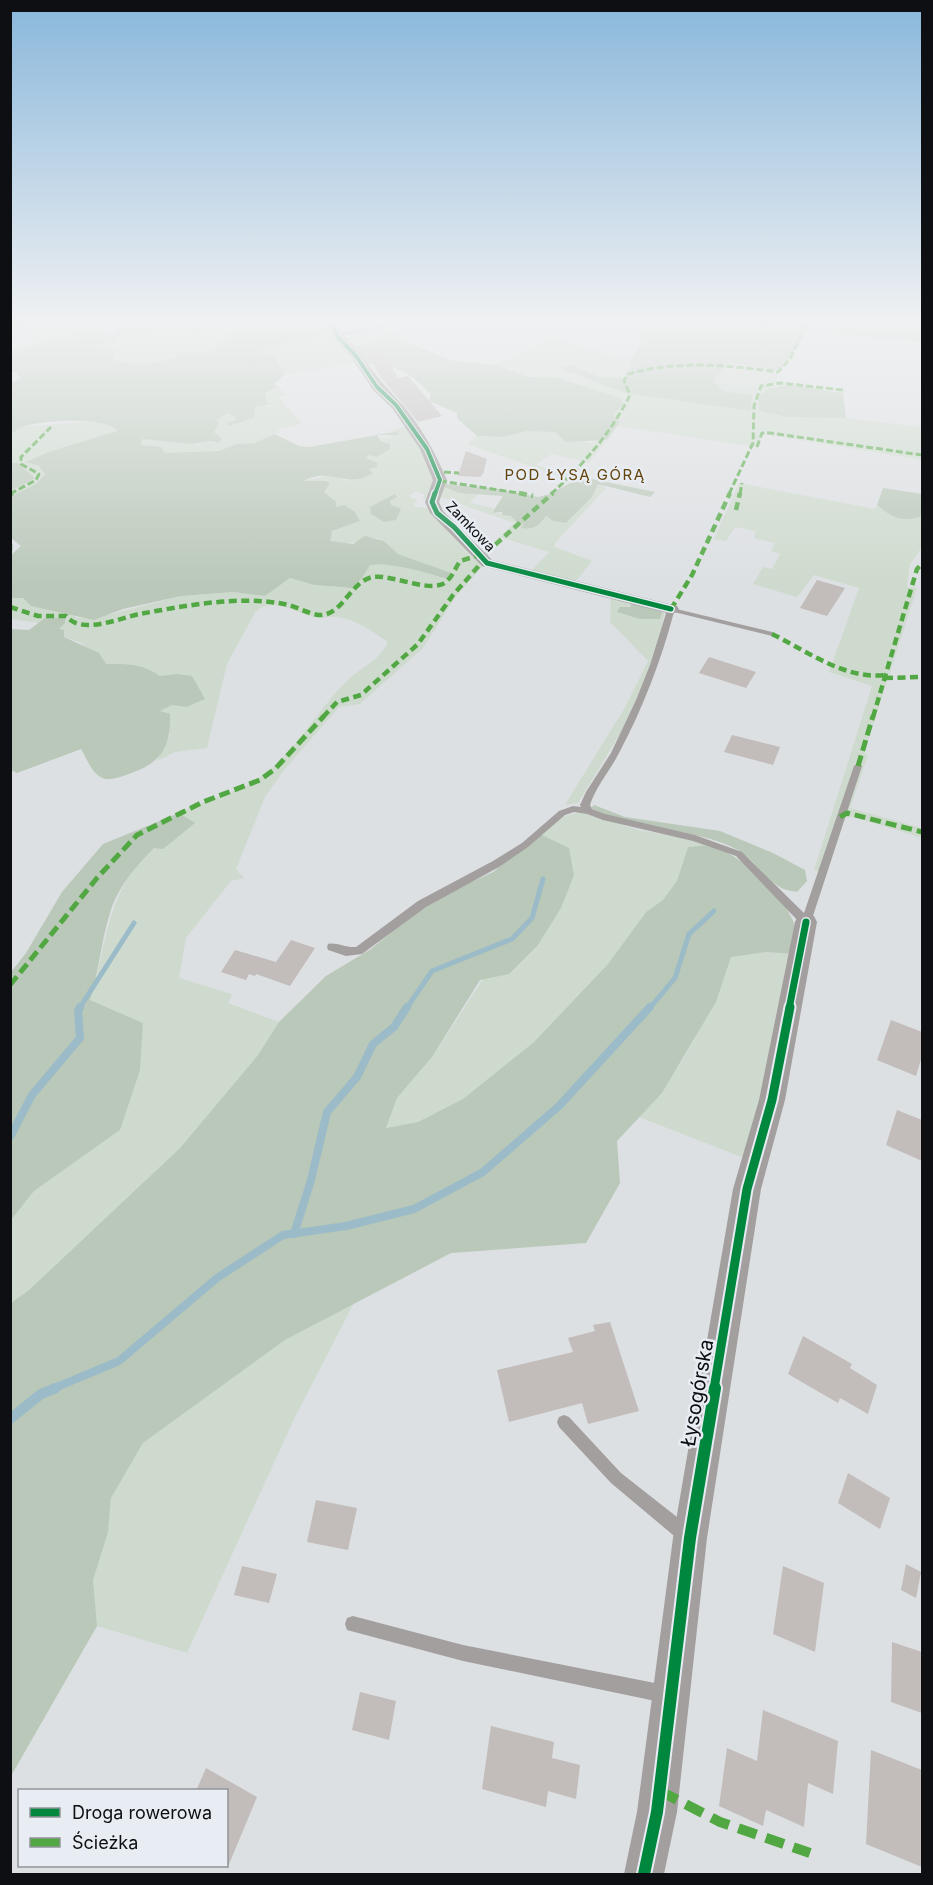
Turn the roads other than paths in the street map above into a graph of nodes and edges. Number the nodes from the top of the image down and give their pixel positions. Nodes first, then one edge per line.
1 (399, 410) edge
2 (671, 609) junction
3 (772, 634) dead end
4 (858, 766) dead end
5 (589, 811) junction
6 (806, 922) junction
7 (332, 948) dead end
8 (564, 1422) dead end
9 (690, 1538) junction
10 (353, 1624) dead end
11 (671, 1695) junction
12 (644, 1875) edge

1 - 2 street, Zamkowa
2 - 3 lane
2 - 5 lane
4 - 6 lane
5 - 6 lane
5 - 7 lane
6 - 9 street, Łysogórska
8 - 9 lane
9 - 11 street, Łysogórska
10 - 11 lane
11 - 12 street, Łysogórska

